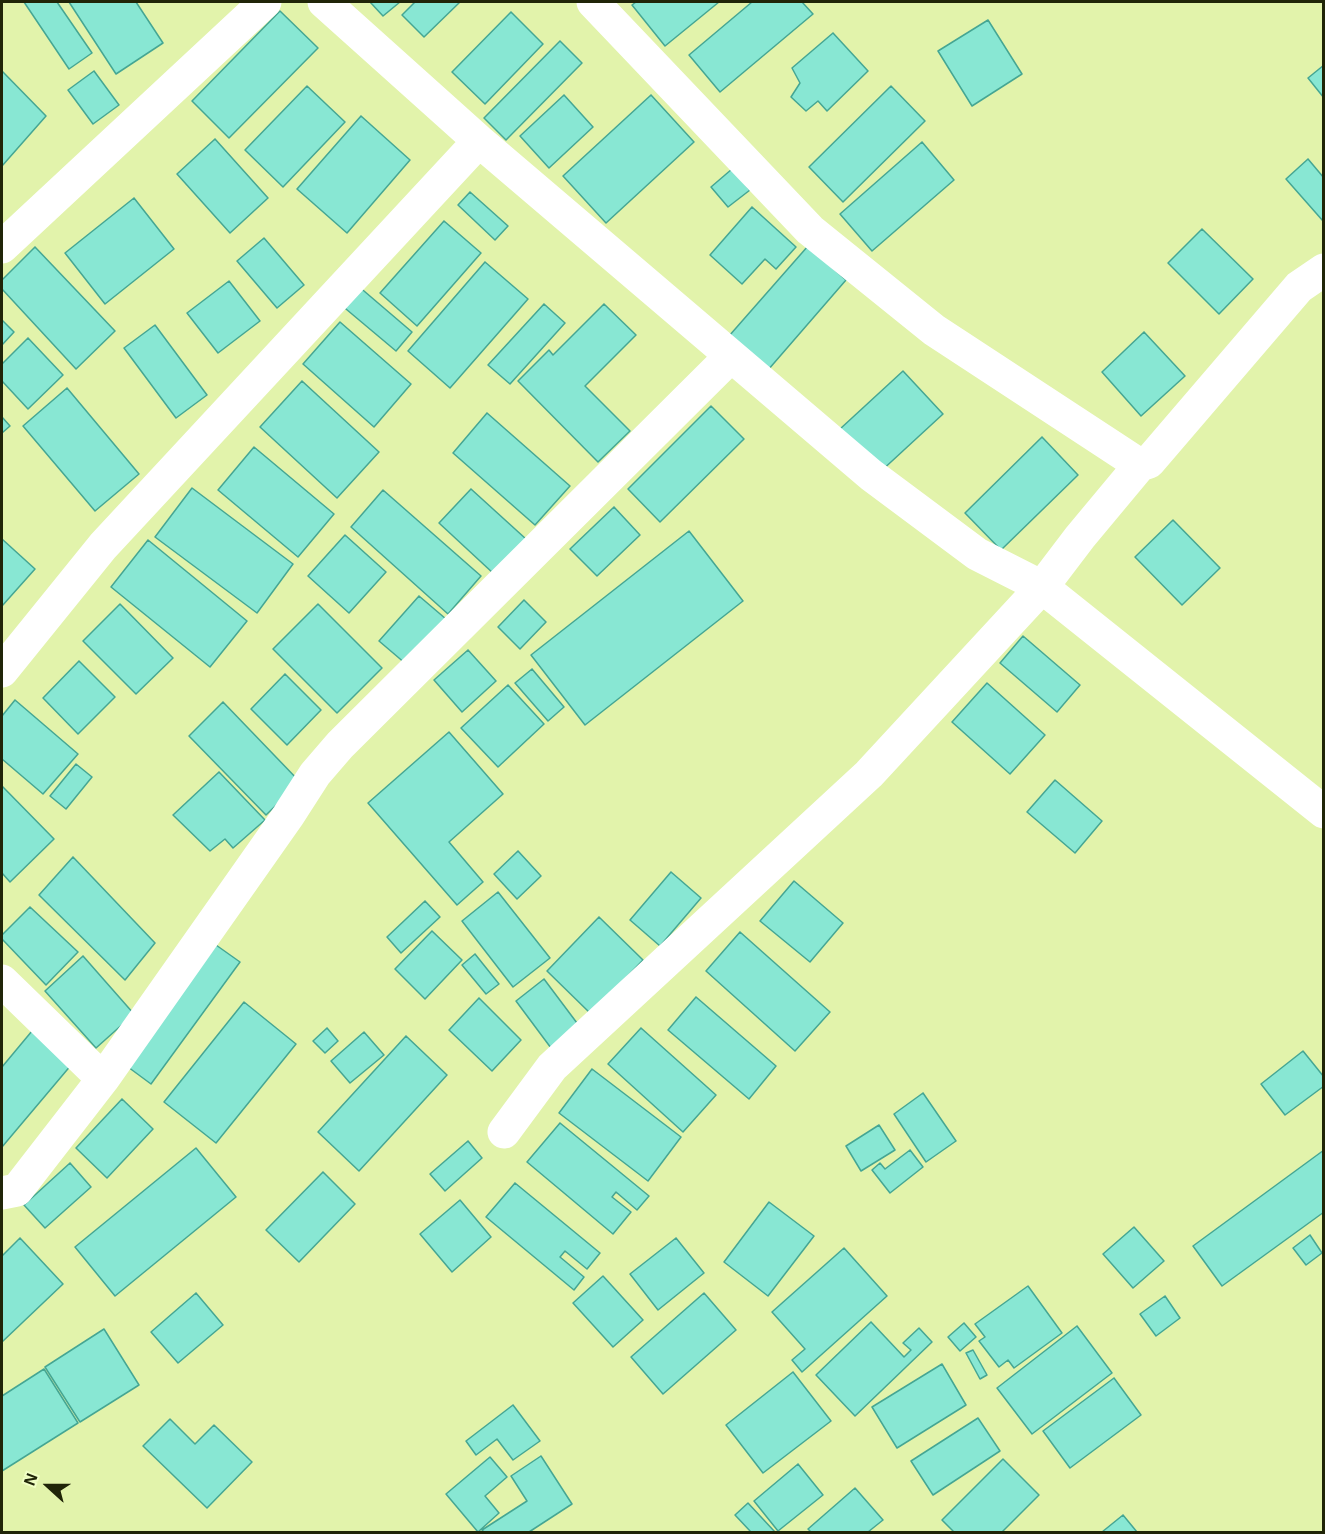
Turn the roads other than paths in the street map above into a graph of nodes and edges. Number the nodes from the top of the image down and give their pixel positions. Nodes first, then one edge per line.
1 (265, 2) edge
2 (324, 2) edge
3 (593, 2) edge
4 (479, 141) junction
5 (2, 247) edge
6 (1323, 270) edge
7 (731, 356) junction
8 (1140, 465) junction
9 (1042, 587) junction
10 (2, 671) edge
11 (1323, 812) edge
12 (2, 981) edge
13 (103, 1079) junction
14 (504, 1132) dead end
15 (2, 1192) edge

1 - 5 street
2 - 4 street
3 - 8 street
4 - 7 street
4 - 10 street
6 - 8 street
7 - 9 street
7 - 13 street
8 - 9 street
9 - 11 street
9 - 14 street
12 - 13 street
13 - 15 street

